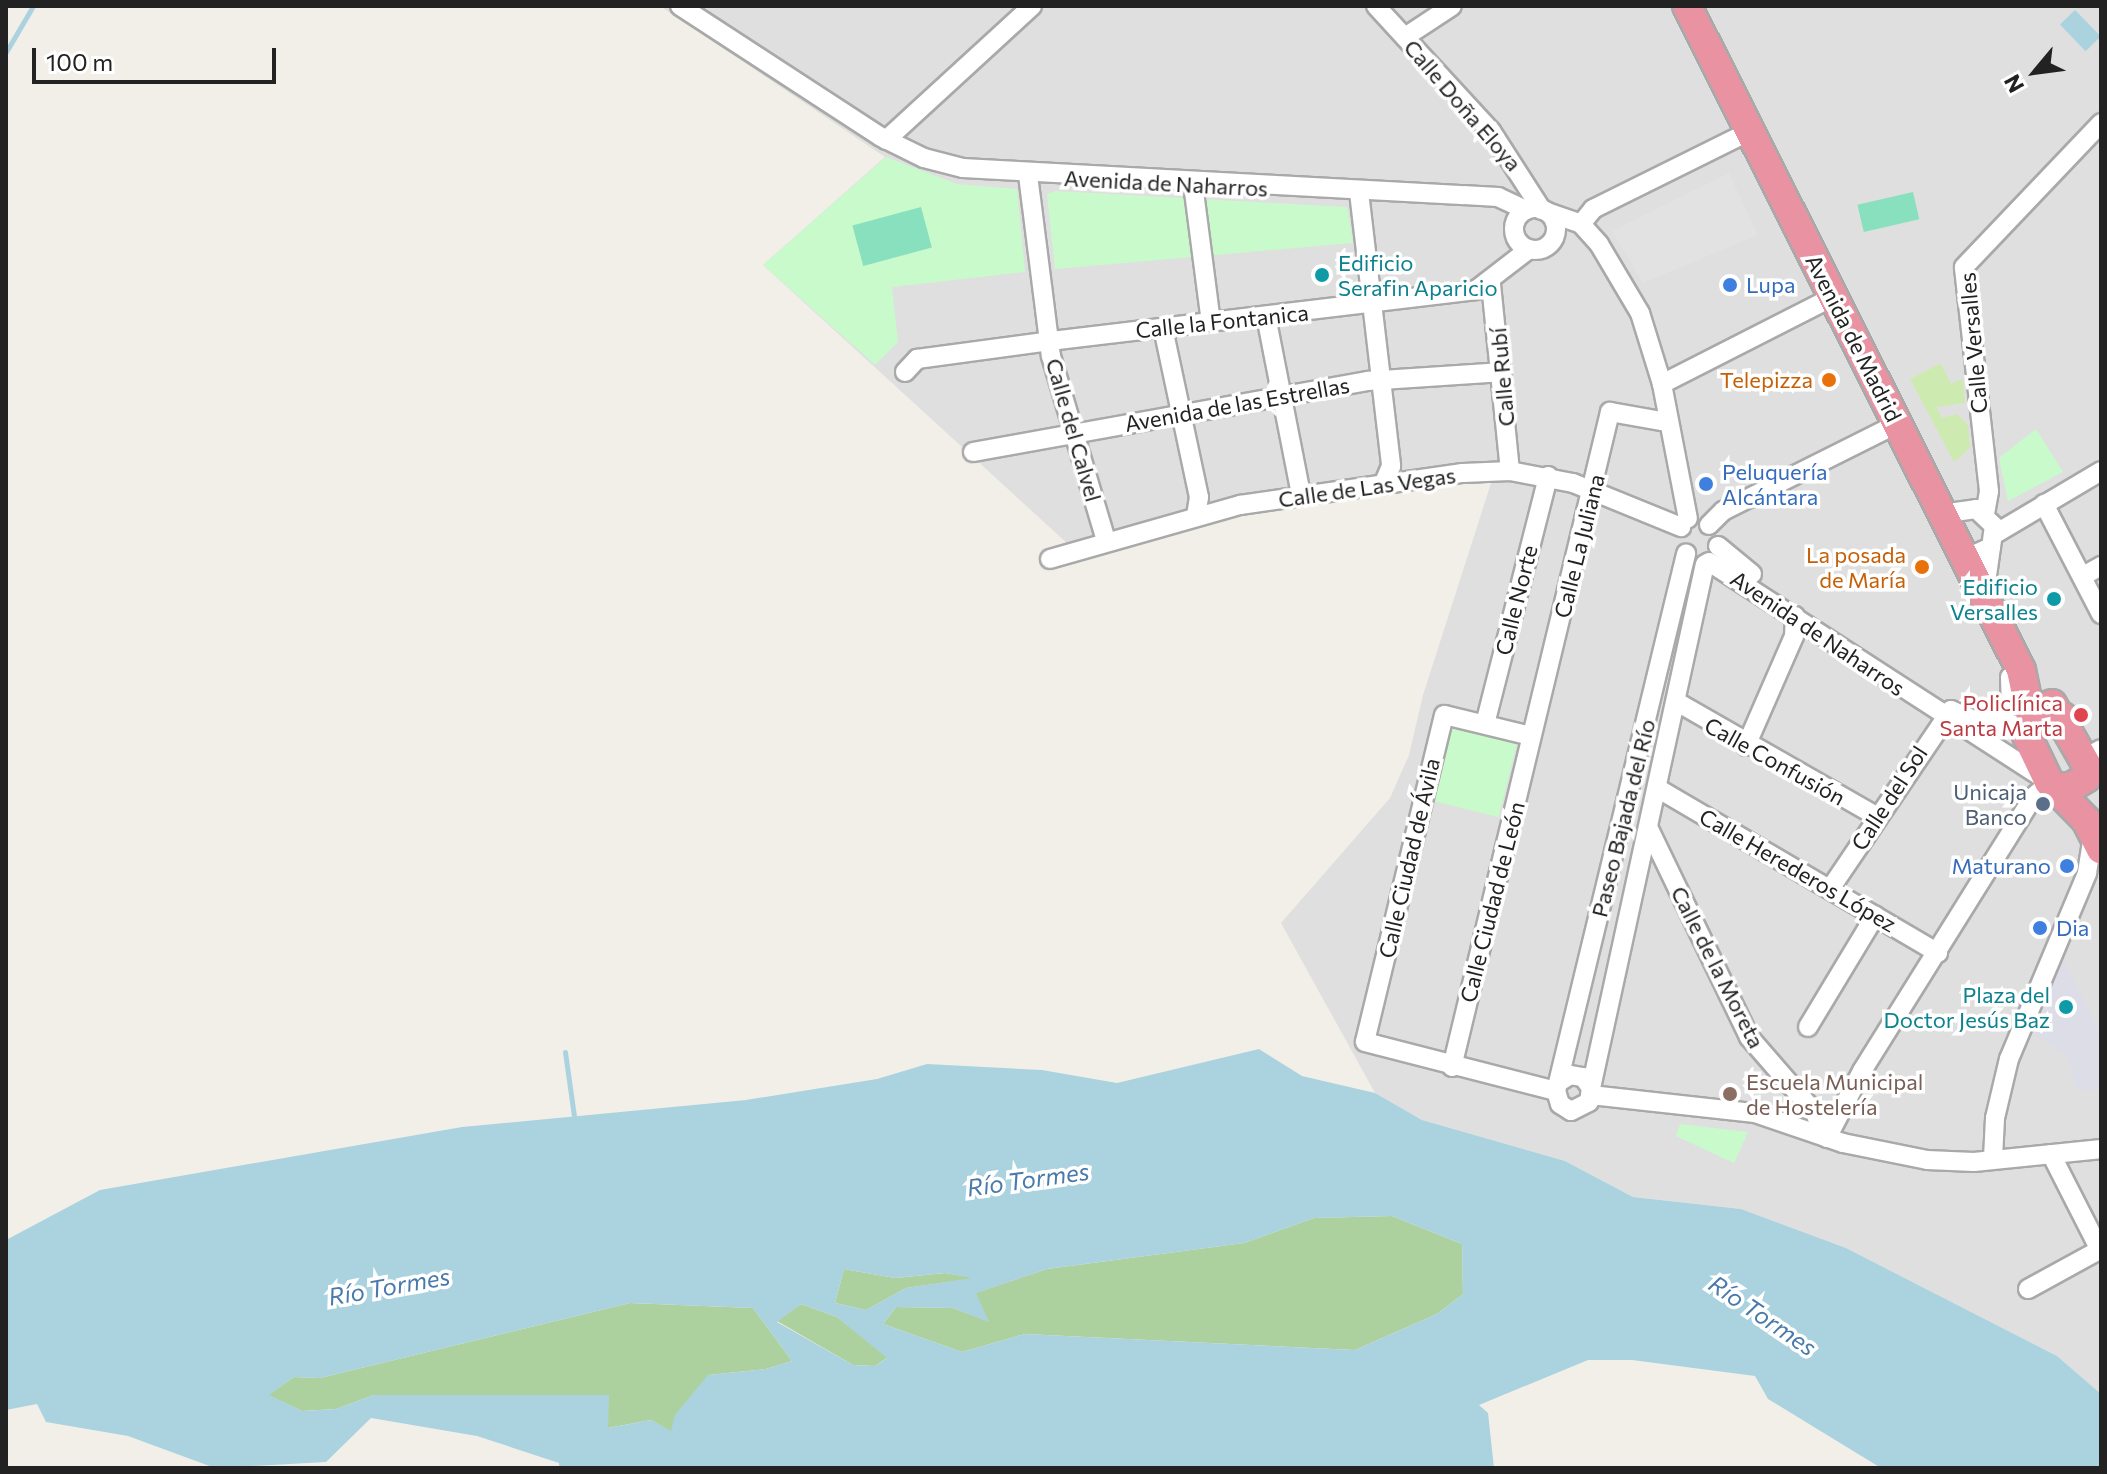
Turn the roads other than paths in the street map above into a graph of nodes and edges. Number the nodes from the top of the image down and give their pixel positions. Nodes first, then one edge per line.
1 (680, 6) edge
2 (1032, 6) edge
3 (1376, 6) edge
4 (1452, 6) edge
5 (1687, 6) edge
6 (1405, 37) junction
7 (2101, 123) edge
8 (1750, 131) junction
9 (886, 140) junction
10 (1028, 175) junction
11 (1193, 184) junction
12 (1359, 192) junction
13 (1483, 197) junction
14 (1538, 211) junction
15 (1581, 224) junction
16 (1514, 226) junction
17 (1553, 239) junction
18 (1599, 244) junction
19 (1529, 249) junction
20 (1491, 284) junction
21 (1833, 297) junction
22 (1373, 304) junction
23 (1266, 316) junction
24 (1211, 322) junction
25 (1163, 328) junction
26 (1050, 341) junction
27 (905, 372) dead end
28 (1502, 372) junction
29 (1381, 383) junction
30 (1662, 384) junction
31 (1282, 396) junction
32 (1179, 413) junction
33 (1667, 422) junction
34 (1897, 424) junction
35 (1074, 434) junction
36 (973, 452) dead end
37 (1510, 471) junction
38 (2101, 471) edge
39 (1985, 474) junction
40 (1548, 476) junction
41 (1383, 485) junction
42 (1594, 488) junction
43 (1301, 495) junction
44 (2044, 504) junction
45 (1952, 511) junction
46 (1985, 514) junction
47 (1196, 517) junction
48 (1685, 523) junction
49 (1709, 525) junction
50 (1993, 540) junction
51 (1106, 541) junction
52 (1686, 554) junction
53 (1711, 557) junction
54 (1050, 559) dead end
55 (1964, 559) junction
56 (2101, 566) edge
57 (2083, 576) junction
58 (1990, 612) junction
59 (2101, 614) edge
60 (1795, 616) junction
61 (2021, 670) junction
62 (1677, 702) junction
63 (1947, 714) junction
64 (2063, 717) junction
65 (2029, 720) junction
66 (1485, 724) junction
67 (1984, 725) junction
68 (1531, 736) junction
69 (1746, 746) junction
70 (2091, 762) edge
71 (2051, 784) junction
72 (1657, 788) junction
73 (1876, 816) junction
74 (1649, 829) junction
75 (2098, 831) edge
76 (1830, 889) junction
77 (1875, 916) junction
78 (1938, 953) junction
79 (1808, 1027) dead end
80 (1452, 1067) junction
81 (1557, 1087) junction
82 (1591, 1091) junction
83 (1826, 1137) junction
84 (2101, 1149) edge
85 (2051, 1154) junction
86 (1993, 1158) junction
87 (2101, 1249) edge
88 (2028, 1289) dead end

1 - 9 street, Avenida de Naharros
2 - 9 street
3 - 6 street, Calle Doña Eloya
4 - 6 street
5 - 8 highway, Avenida de Madrid
6 - 14 street, Calle Doña Eloya
7 - 39 street, Calle Versalles
8 - 15 street
8 - 21 highway, Avenida de Madrid
9 - 10 street, Avenida de Naharros
10 - 11 street, Avenida de Naharros
10 - 26 street, Calle del Calvel
11 - 12 street, Avenida de Naharros
11 - 24 street
12 - 13 street, Avenida de Naharros
12 - 22 street
13 - 14 street, Avenida de Naharros
13 - 16 street
14 - 15 street, Avenida de Naharros
14 - 16 street
14 - 17 street
15 - 18 street, Avenida de Naharros
16 - 19 street
17 - 18 street
17 - 19 street
18 - 30 street, Avenida de Naharros
19 - 20 street, Calle la Fontanica
20 - 22 street, Calle la Fontanica
20 - 28 street, Calle Rubí
21 - 30 street
21 - 34 highway, Avenida de Madrid
22 - 23 street, Calle la Fontanica
22 - 29 street
23 - 24 street, Calle la Fontanica
23 - 31 street
24 - 25 street, Calle la Fontanica
25 - 26 street, Calle la Fontanica
25 - 32 street
26 - 27 street, Calle la Fontanica
26 - 35 street, Calle del Calvel
28 - 29 street, Avenida de las Estrellas
28 - 37 street, Calle Rubí
29 - 31 street, Avenida de las Estrellas
29 - 41 street
30 - 33 street, Avenida de Naharros
31 - 32 street, Avenida de las Estrellas
31 - 43 street
32 - 35 street, Avenida de las Estrellas
32 - 47 street
33 - 42 street, Calle La Juliana
33 - 48 street, Avenida de Naharros
34 - 45 highway, Avenida de Madrid
34 - 49 street
35 - 36 street, Avenida de las Estrellas
35 - 51 street, Calle del Calvel
37 - 40 street, Calle de Las Vegas
37 - 41 street, Calle de Las Vegas
38 - 44 street
39 - 45 street
39 - 46 street, Calle Versalles
40 - 42 street, Calle de Las Vegas
40 - 66 street, Calle Norte
41 - 43 street, Calle de Las Vegas
42 - 48 street, Calle de Las Vegas
42 - 68 street, Calle La Juliana
43 - 47 street, Calle de Las Vegas
44 - 50 street
44 - 57 street
45 - 46 street
45 - 55 highway, Avenida de Madrid
46 - 50 street
47 - 51 street, Calle de Las Vegas
48 - 49 street, Calle de Las Vegas
48 - 52 street, Avenida de Naharros
49 - 53 street
50 - 55 street
50 - 58 street
51 - 54 street, Calle de Las Vegas
52 - 53 street
52 - 81 street, Paseo Bajada del Río
53 - 60 street, Avenida de Naharros
53 - 62 street, Paseo Bajada del Río
53 - 63 street, Avenida de Naharros
55 - 58 highway, Avenida de Madrid
56 - 57 street
57 - 59 street
58 - 61 highway, Avenida de Madrid
58 - 67 street
60 - 63 street, Avenida de Naharros
60 - 69 street
61 - 64 highway, Avenida de Madrid
61 - 65 highway, Avenida de Madrid
62 - 69 street, Calle Confusión
62 - 72 street, Paseo Bajada del Río
63 - 67 street, Avenida de Naharros
63 - 71 street, Avenida de Naharros
63 - 73 street, Calle del Sol
64 - 65 highway
64 - 70 highway, Avenida de Madrid
65 - 67 street, Avenida de Naharros
65 - 71 highway, Avenida de Madrid
66 - 68 street
66 - 80 street, Calle Ciudad de Ávila
68 - 80 street, Calle Ciudad de León
69 - 73 street, Calle Confusión
70 - 71 highway
70 - 75 highway
71 - 75 highway
71 - 78 street
72 - 74 street, Paseo Bajada del Río
72 - 76 street, Calle Herederos López
73 - 76 street, Calle del Sol
74 - 82 street, Paseo Bajada del Río
74 - 83 street, Calle de la Moreta
75 - 86 street
76 - 77 street, Calle Herederos López
77 - 78 street, Calle Herederos López
77 - 79 street
78 - 83 street
80 - 81 street
81 - 82 street
81 - 82 street
82 - 83 street
83 - 86 street
84 - 85 street
85 - 86 street
85 - 87 street
87 - 88 street

